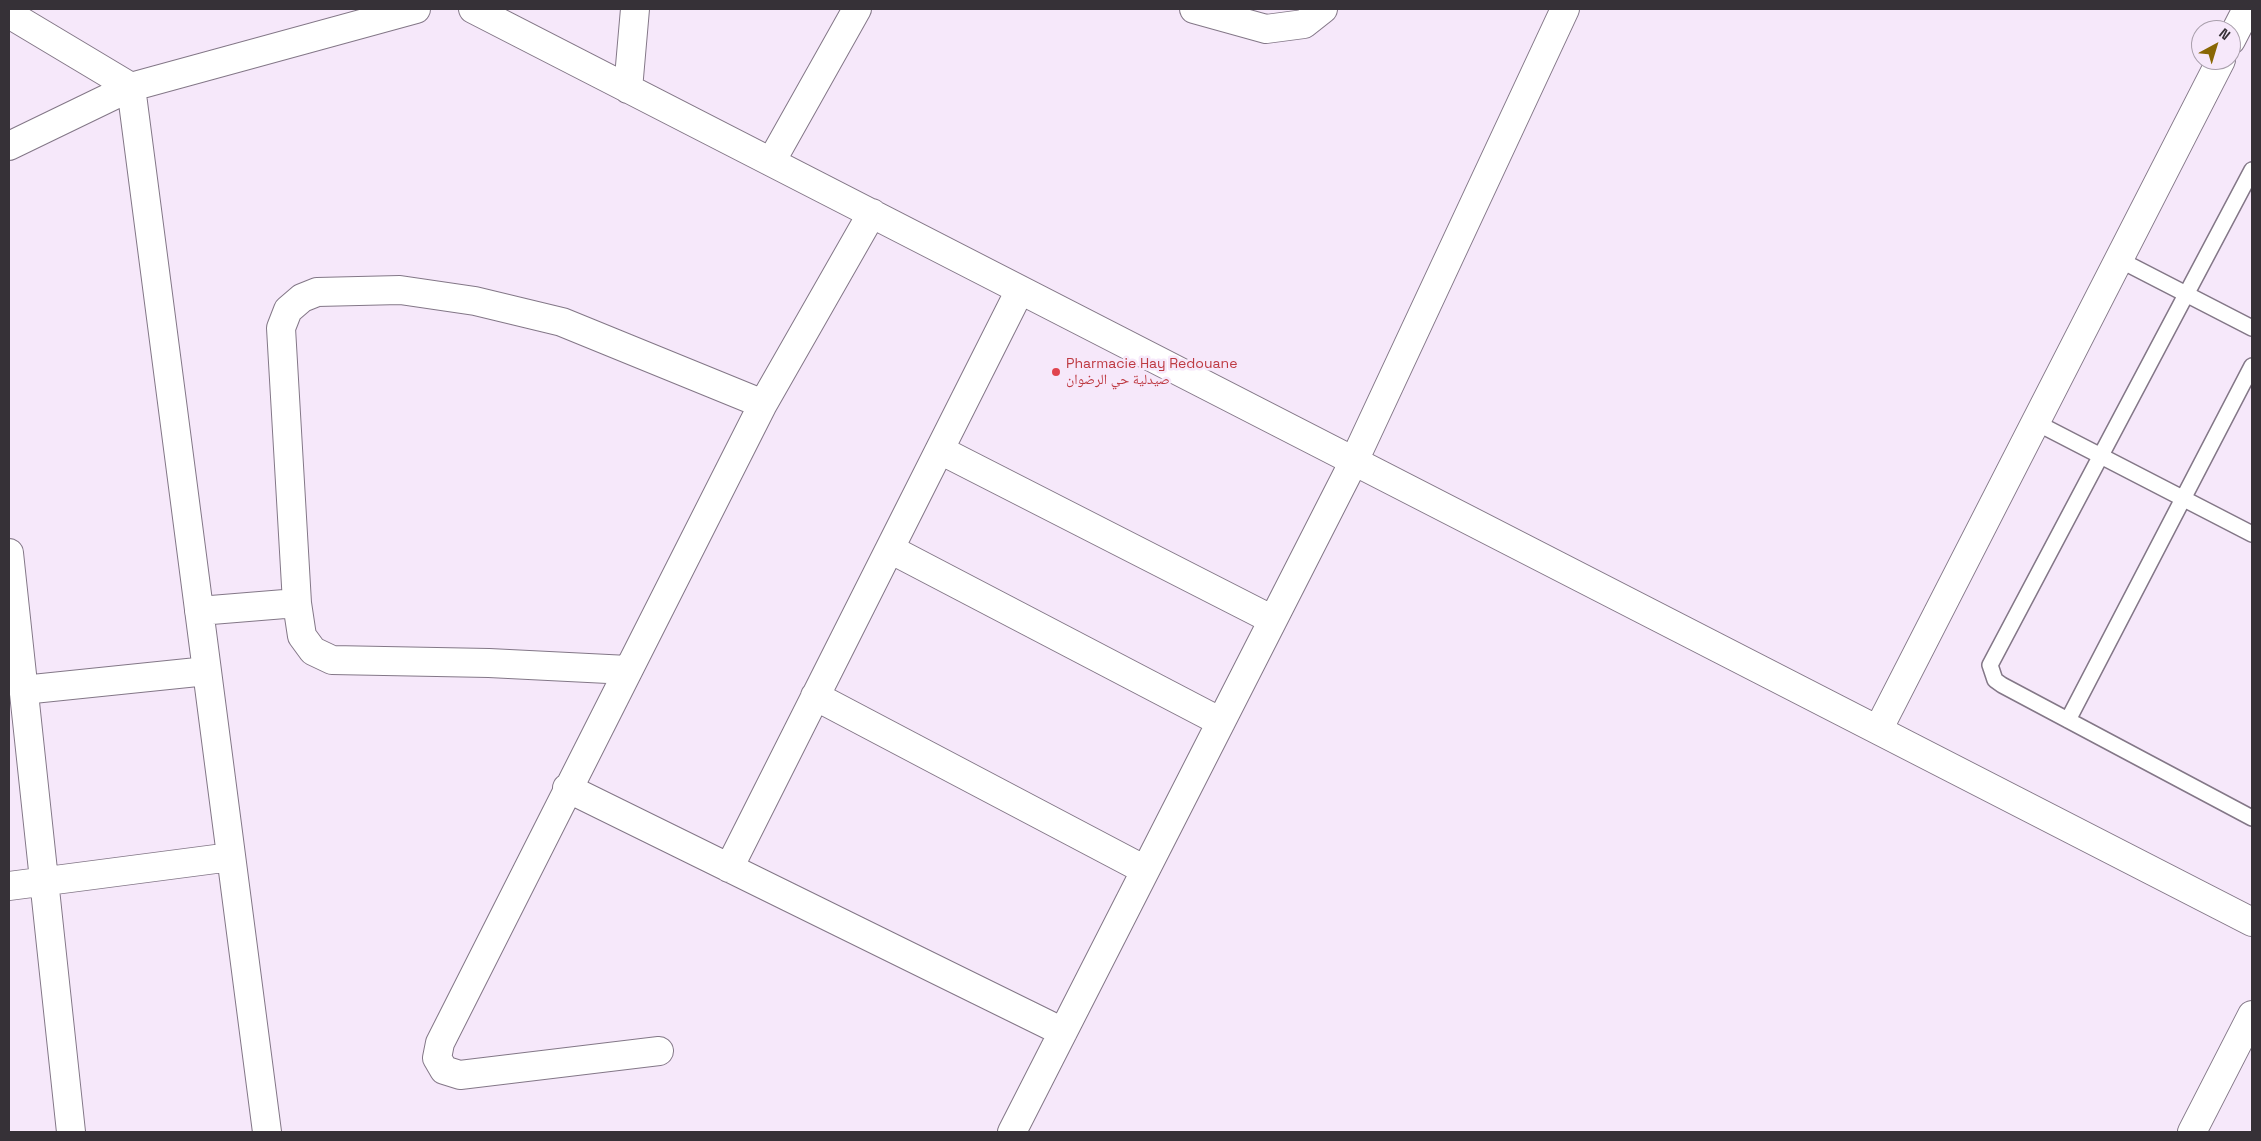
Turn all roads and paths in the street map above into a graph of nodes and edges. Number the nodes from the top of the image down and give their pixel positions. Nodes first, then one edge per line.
1 (416, 9) edge
2 (473, 9) edge
3 (635, 9) edge
4 (857, 9) edge
5 (1194, 9) edge
6 (1323, 9) edge
7 (1565, 9) edge
8 (2247, 9) edge
9 (9, 14) edge
10 (2241, 21) edge
11 (2215, 70) edge
12 (131, 87) junction
13 (628, 88) junction
14 (9, 146) edge
15 (771, 162) junction
16 (2252, 170) edge
17 (872, 213) junction
18 (2118, 259) junction
19 (1020, 290) junction
20 (2186, 294) junction
21 (2252, 328) edge
22 (2252, 366) edge
23 (763, 404) junction
24 (2035, 422) junction
25 (940, 450) junction
26 (2101, 456) junction
27 (1354, 461) junction
28 (2183, 499) junction
29 (2252, 534) edge
30 (890, 549) junction
31 (9, 552) edge
32 (9, 557) edge
33 (297, 603) junction
34 (199, 611) junction
35 (1273, 620) junction
36 (207, 670) junction
37 (628, 670) junction
38 (23, 690) junction
39 (816, 696) junction
40 (2068, 720) junction
41 (1221, 722) junction
42 (1878, 730) junction
43 (567, 788) junction
44 (2252, 818) edge
45 (231, 857) junction
46 (730, 868) junction
47 (1145, 870) junction
48 (44, 881) junction
49 (9, 886) edge
50 (2252, 922) edge
51 (2252, 1015) edge
52 (1063, 1032) junction
53 (659, 1051) dead end
54 (71, 1132) edge
55 (267, 1132) edge
56 (1012, 1132) edge
57 (2192, 1132) edge

1 - 12 street
2 - 13 street
3 - 13 street
4 - 15 street
5 - 6 street
7 - 27 street
8 - 10 street
9 - 12 street
11 - 18 street
12 - 14 street
12 - 34 street
13 - 15 street
15 - 17 street
16 - 20 lane
17 - 19 street
17 - 23 street
18 - 20 lane
18 - 24 street
19 - 25 street
19 - 27 street
20 - 21 lane
20 - 26 lane
22 - 28 lane
23 - 33 street
23 - 37 street
24 - 26 lane
24 - 42 street
25 - 30 street
25 - 35 street
26 - 28 lane
26 - 40 lane
27 - 35 street
27 - 42 street
28 - 29 lane
28 - 40 lane
30 - 39 street
30 - 41 street
31 - 32 street
32 - 38 street
33 - 34 street
33 - 37 street
34 - 36 street
35 - 41 street
36 - 38 street
36 - 45 street
37 - 43 street
38 - 48 street
39 - 46 street
39 - 47 street
40 - 44 lane
41 - 47 street
42 - 50 street
43 - 46 street
43 - 53 street
45 - 48 street
45 - 55 street
46 - 52 street
47 - 52 street
48 - 49 street
48 - 54 street
51 - 57 street
52 - 56 street

